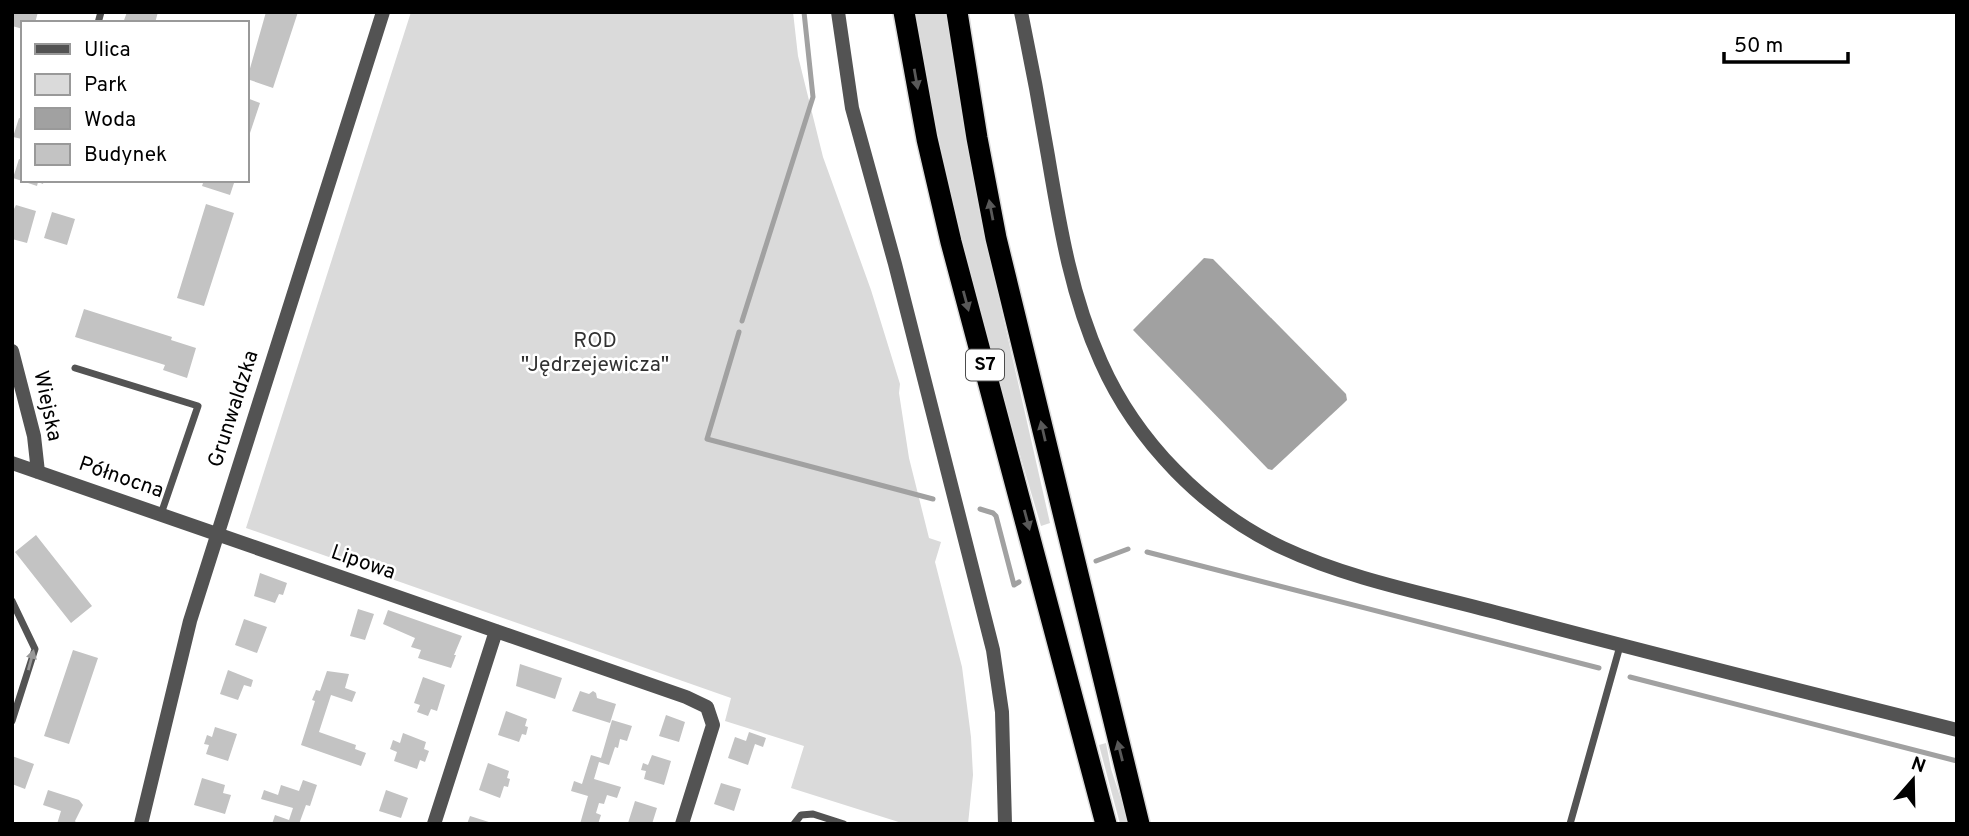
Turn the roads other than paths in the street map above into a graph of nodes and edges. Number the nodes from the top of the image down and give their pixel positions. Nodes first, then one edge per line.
1 (383, 12) edge
2 (838, 12) edge
3 (904, 12) edge
4 (957, 12) edge
5 (1021, 12) edge
6 (12, 351) edge
7 (75, 368) dead end
8 (12, 463) edge
9 (38, 472) junction
10 (161, 514) junction
11 (216, 534) junction
12 (12, 601) edge
13 (496, 631) junction
14 (1620, 646) junction
15 (12, 721) edge
16 (1957, 730) edge
17 (141, 824) edge
18 (435, 824) edge
19 (682, 824) edge
20 (794, 824) edge
21 (844, 824) edge
22 (1005, 824) edge
23 (1106, 824) edge
24 (1139, 824) edge
25 (1570, 824) edge

1 - 11 street, Grunwaldzka
2 - 22 street
3 -> 23 highway, S7
24 -> 4 highway, S7
5 - 14 street
6 - 9 street, Wiejska
7 - 10 lane
8 - 9 street, Północna
9 - 10 street, Północna
10 - 11 street, Północna
11 - 13 street, Lipowa
11 - 17 street, Grunwaldzka
15 -> 12 lane
13 - 18 street
13 - 19 street, Lipowa
14 - 16 street
14 - 25 lane
20 - 21 lane

